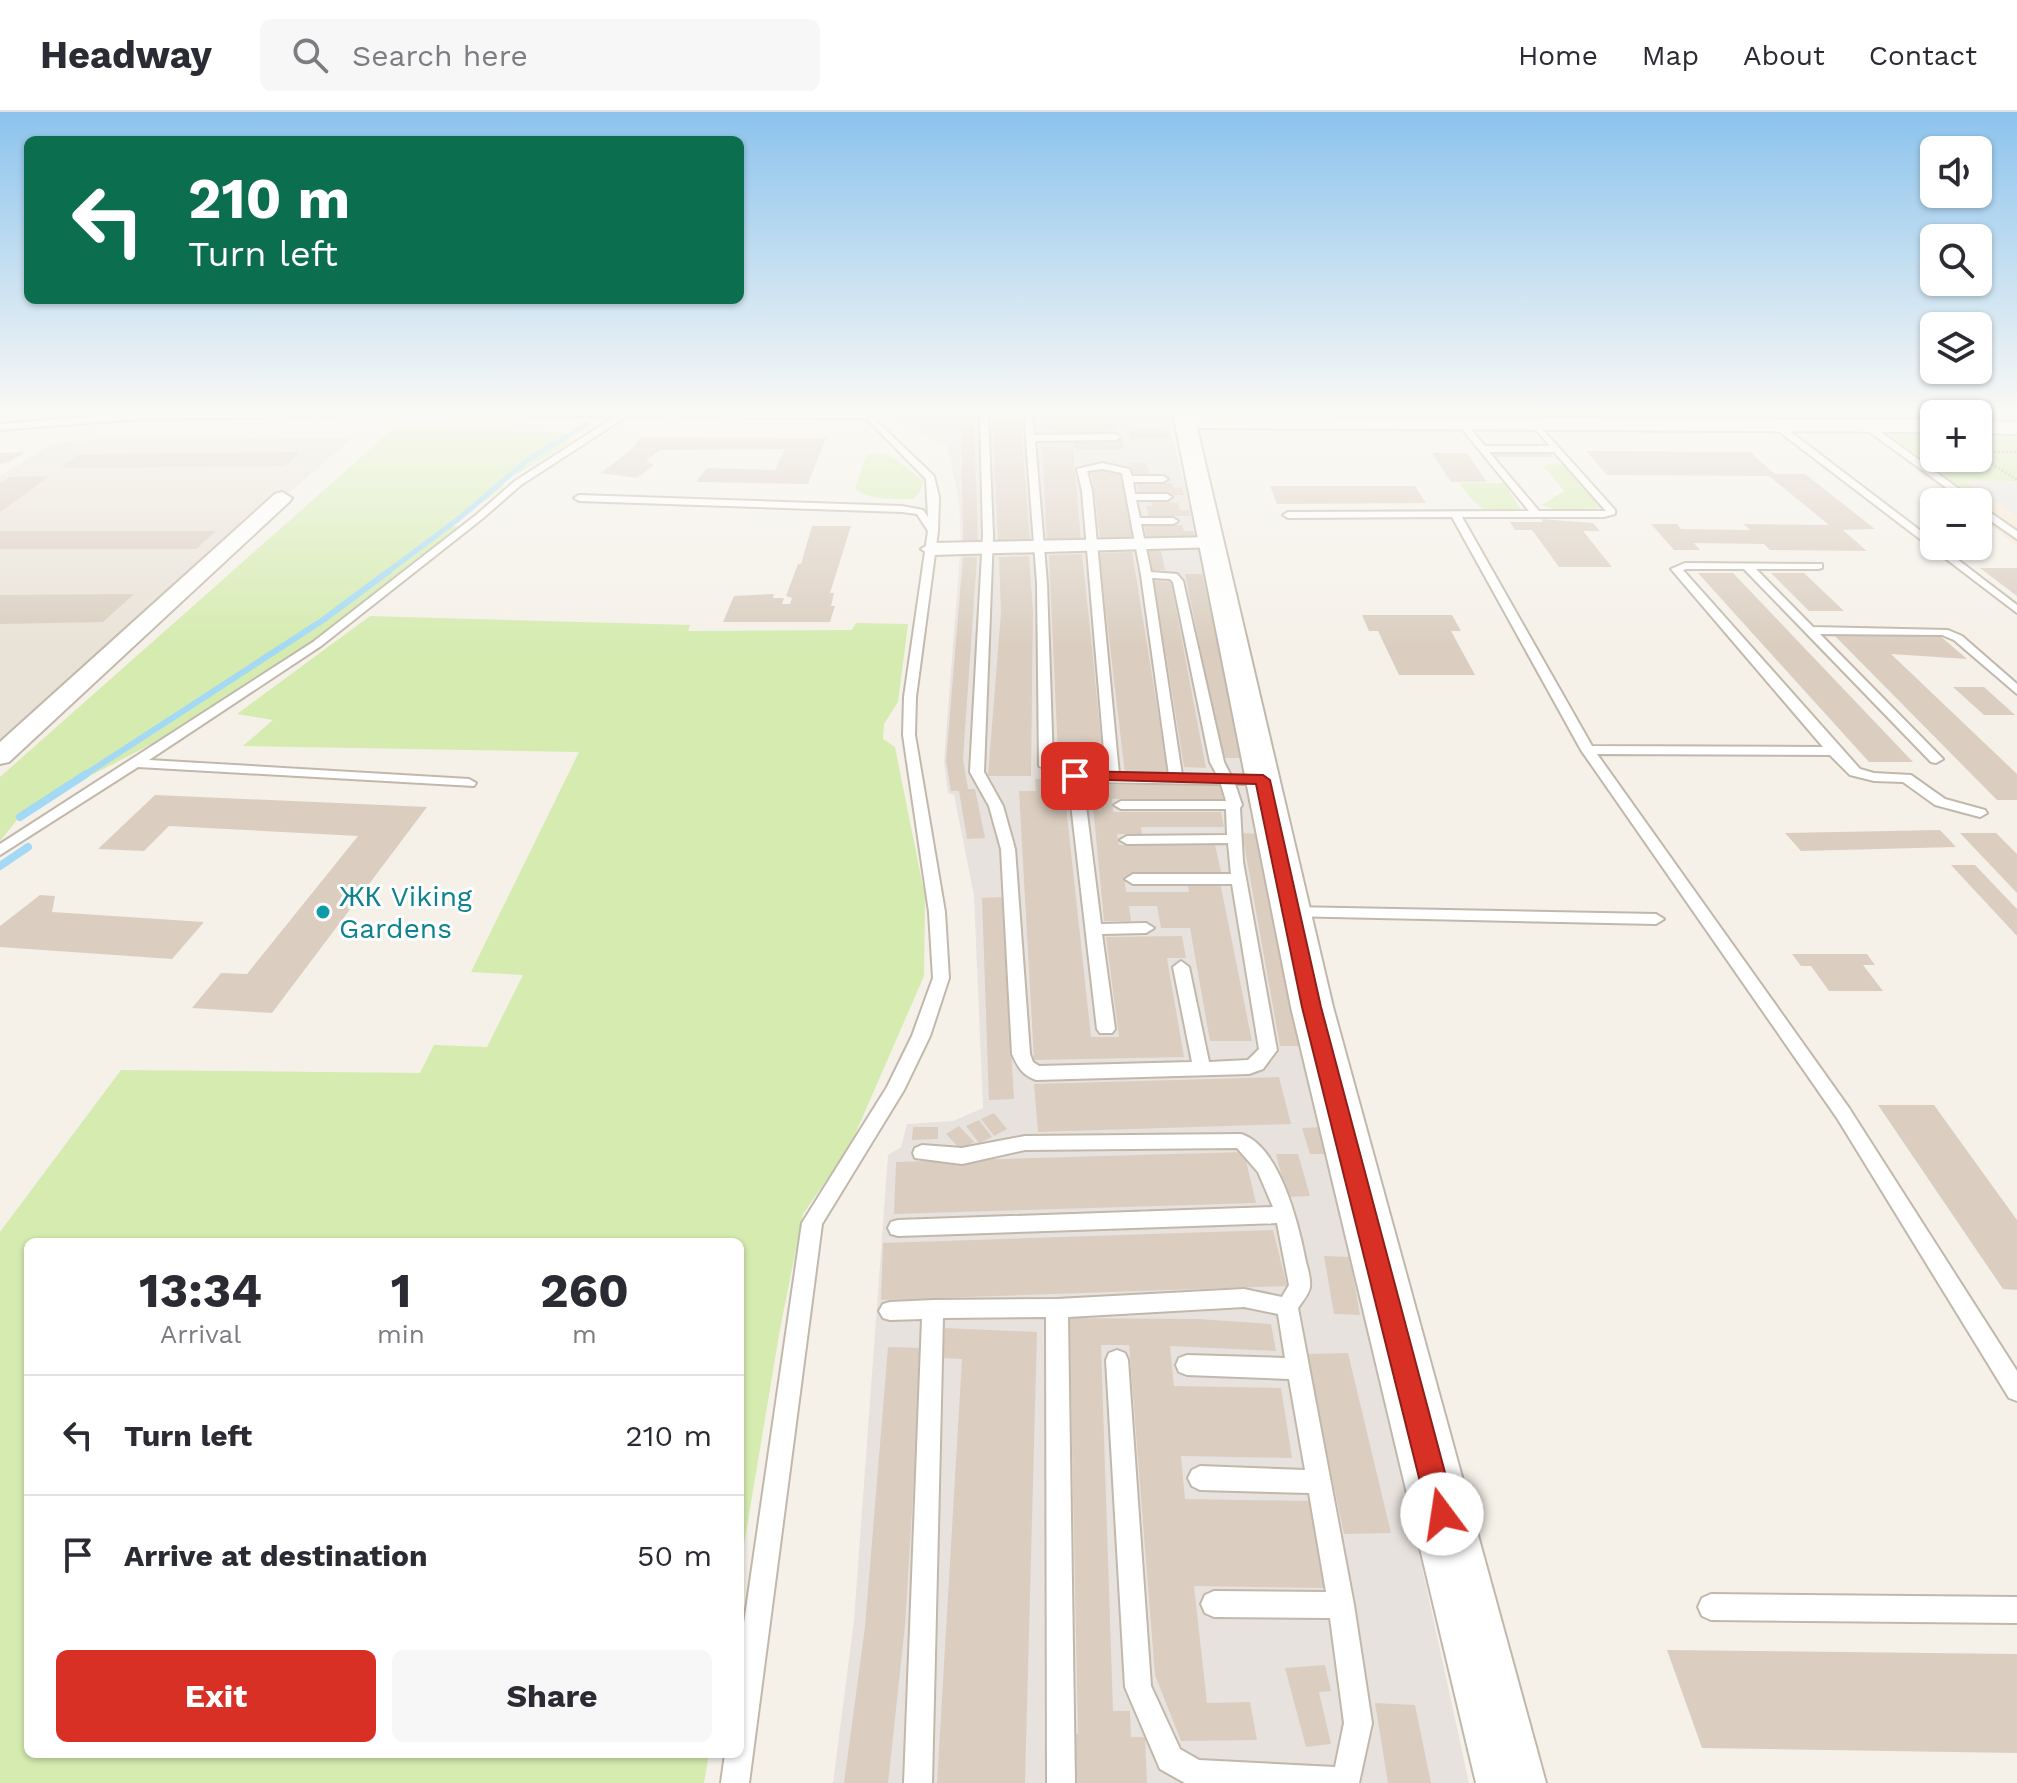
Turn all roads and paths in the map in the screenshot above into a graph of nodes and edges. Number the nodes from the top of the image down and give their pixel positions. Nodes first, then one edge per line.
1 (509, 491) edge
2 (933, 491) edge
3 (986, 491) edge
4 (1036, 491) edge
5 (1085, 491) edge
6 (1131, 491) edge
7 (1200, 491) edge
8 (1517, 491) edge
9 (1594, 491) edge
10 (1862, 491) edge
11 (1132, 497) junction
12 (1167, 497) dead end
13 (282, 498) dead end
14 (579, 498) dead end
15 (1455, 514) junction
16 (1536, 514) junction
17 (1288, 515) dead end
18 (1992, 517) edge
19 (1136, 521) junction
20 (1173, 521) dead end
21 (2017, 536) edge
22 (932, 540) junction
23 (1212, 543) junction
24 (1141, 544) junction
25 (1092, 546) junction
26 (1040, 547) junction
27 (987, 548) junction
28 (1747, 566) junction
29 (1818, 566) dead end
30 (1146, 575) junction
31 (2017, 610) edge
32 (1810, 630) junction
33 (2017, 690) edge
34 (1588, 750) junction
35 (1834, 751) junction
36 (0, 756) edge
37 (1936, 759) dead end
38 (136, 763) junction
39 (1075, 776) junction
40 (1113, 778) junction
41 (1176, 779) junction
42 (469, 783) dead end
43 (1241, 788) junction
44 (1121, 805) dead end
45 (1980, 813) dead end
46 (1236, 839) junction
47 (1127, 840) dead end
48 (0, 851) edge
49 (1133, 879) dead end
50 (1239, 879) junction
51 (1291, 912) junction
52 (1656, 919) dead end
53 (1146, 928) dead end
54 (1093, 929) junction
55 (1181, 967) dead end
56 (1106, 1029) dead end
57 (1202, 1069) junction
58 (922, 1153) dead end
59 (1284, 1215) junction
60 (898, 1228) dead end
61 (1287, 1307) junction
62 (1057, 1308) junction
63 (933, 1309) junction
64 (890, 1311) dead end
65 (1117, 1360) dead end
66 (1187, 1365) dead end
67 (1298, 1369) junction
68 (2017, 1391) edge
69 (1200, 1478) dead end
70 (1319, 1482) junction
71 (1214, 1604) dead end
72 (1341, 1605) junction
73 (1711, 1607) dead end
74 (2017, 1610) edge
75 (744, 1717) edge
76 (738, 1758) edge
77 (1197, 1779) edge
78 (1346, 1782) edge
79 (735, 1783) edge
80 (918, 1783) edge
81 (1061, 1783) edge
82 (1511, 1783) edge

1 - 38 lane
2 - 22 lane
3 - 27 lane
4 - 26 lane
5 - 25 lane
6 - 11 lane
7 - 23 street
8 - 16 lane
9 - 16 lane
10 - 31 lane
11 - 12 lane
11 - 19 lane
13 - 36 street
14 - 22 lane
15 - 16 lane
15 - 17 lane
15 - 34 lane
18 - 21 lane
19 - 20 lane
19 - 24 lane
22 - 27 street
22 - 75 lane
23 - 24 street
23 - 43 street
24 - 25 street
24 - 30 lane
25 - 26 street
25 - 40 lane
26 - 27 street
26 - 39 lane
27 - 57 lane
28 - 29 lane
28 - 32 lane
28 - 35 lane
30 - 41 lane
30 - 43 lane
32 - 33 lane
32 - 37 lane
34 - 35 lane
34 - 68 lane
35 - 45 lane
38 - 42 lane
38 - 48 lane
39 - 40 lane
39 - 54 lane
40 - 41 lane
41 - 43 lane
43 - 44 lane
43 - 46 lane
43 - 51 street
46 - 47 lane
46 - 50 lane
49 - 50 lane
50 - 57 lane
51 - 52 lane
51 - 82 street
53 - 54 lane
54 - 56 lane
55 - 57 lane
58 - 59 lane
59 - 60 lane
59 - 61 lane
61 - 62 lane
61 - 67 lane
62 - 63 lane
62 - 81 lane
63 - 64 lane
63 - 80 lane
65 - 77 lane
66 - 67 lane
67 - 70 lane
69 - 70 lane
70 - 72 lane
71 - 72 lane
72 - 78 lane
73 - 74 lane
76 - 79 lane
77 - 78 lane

